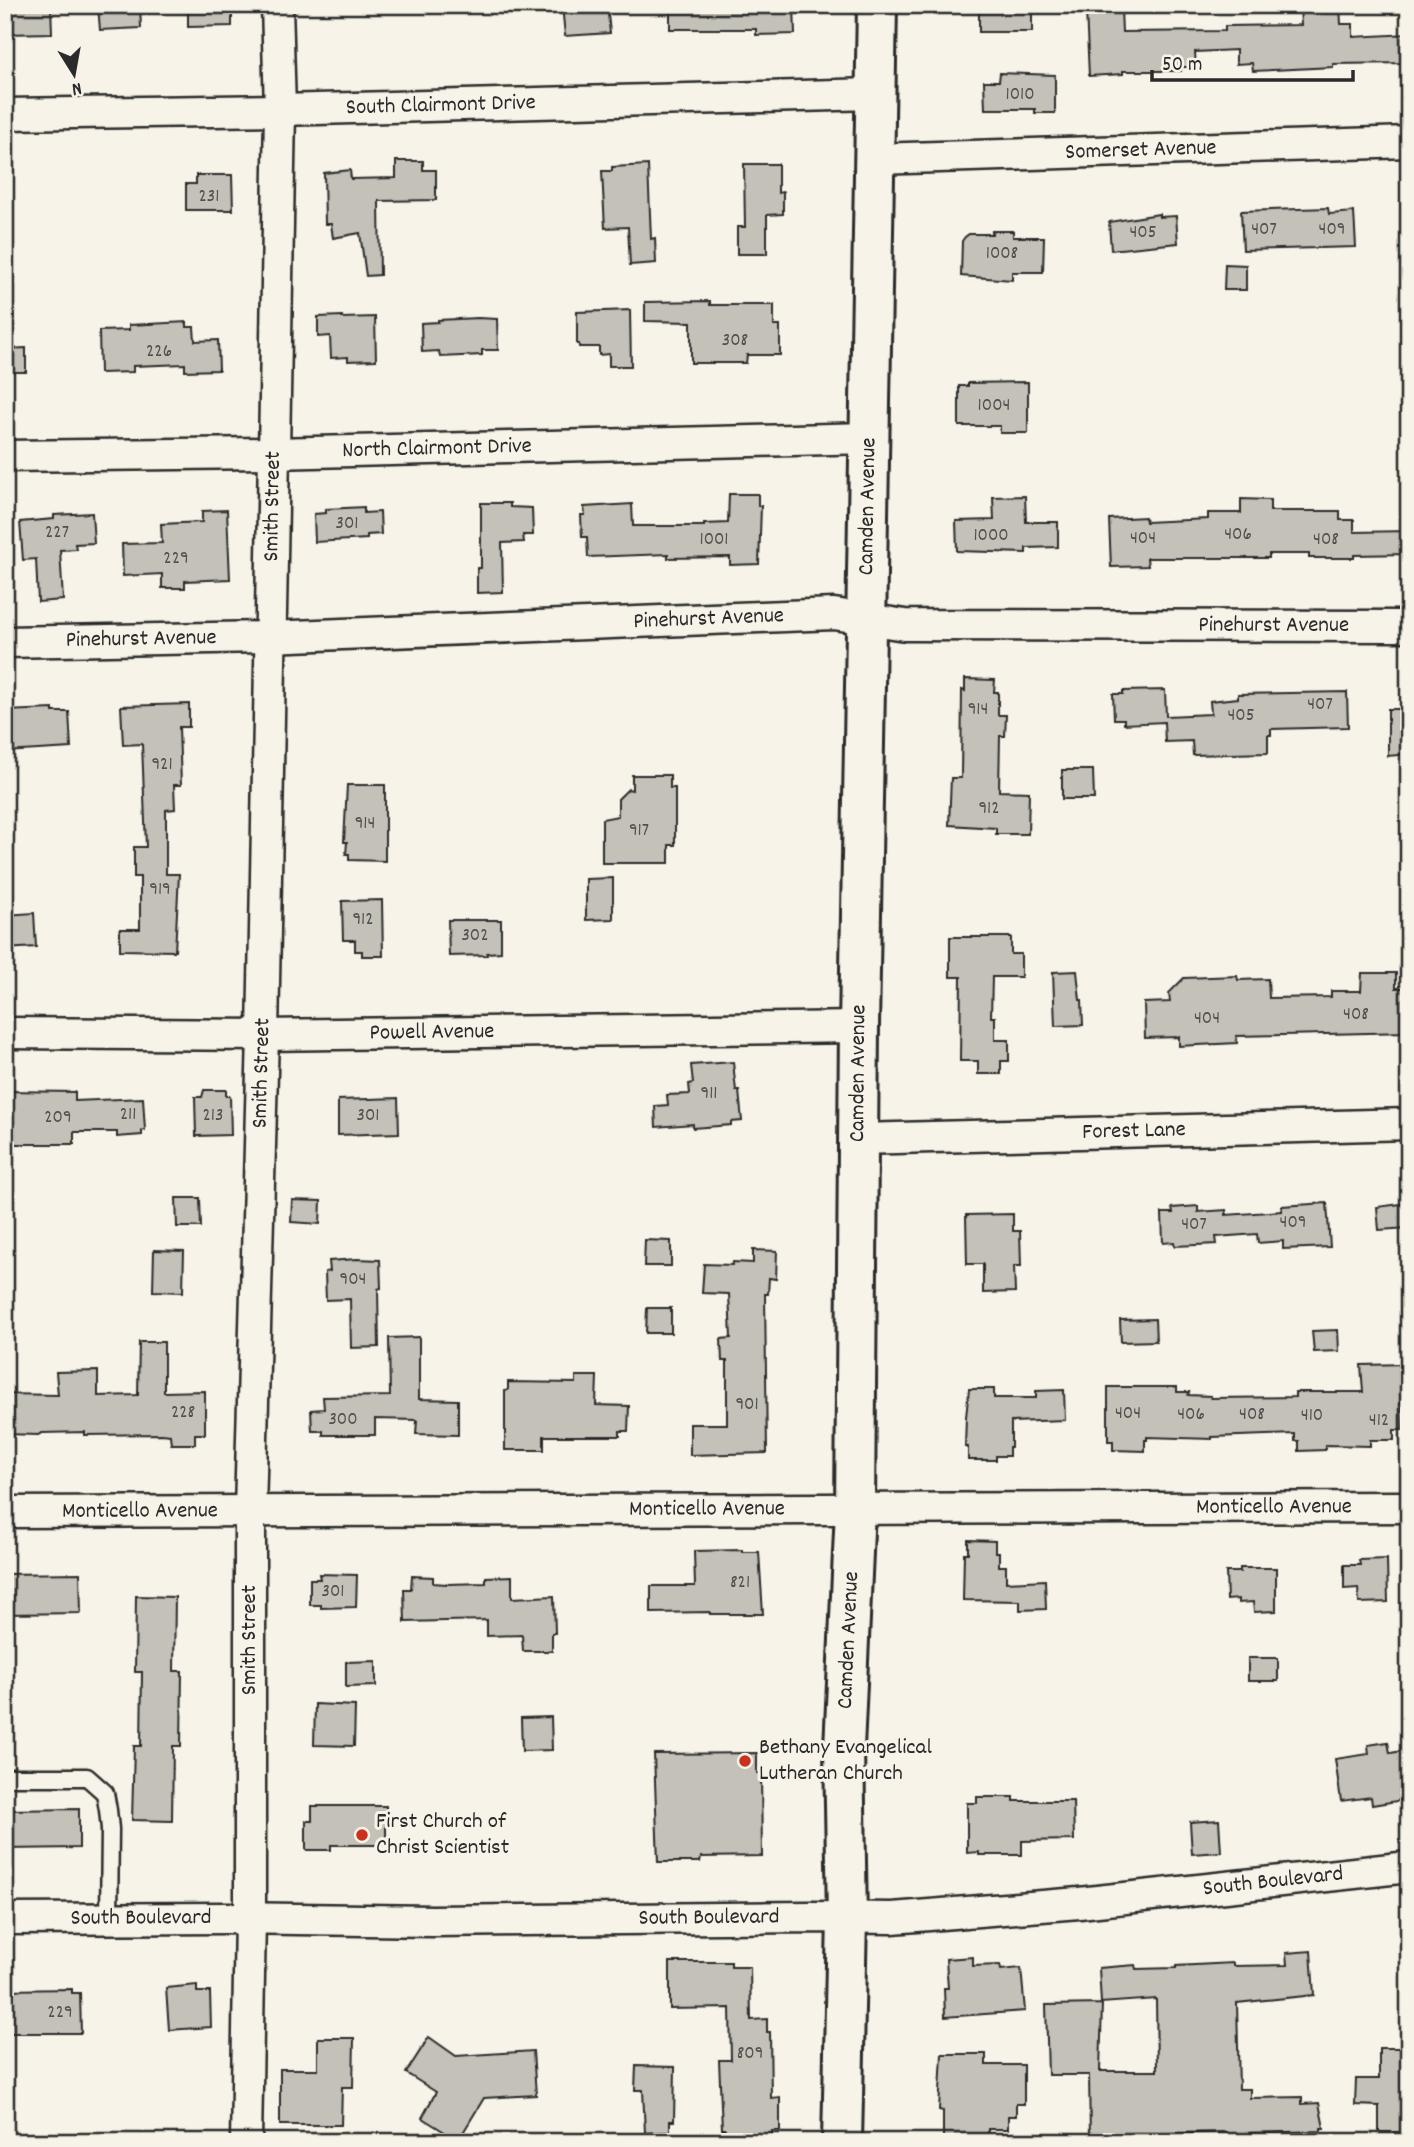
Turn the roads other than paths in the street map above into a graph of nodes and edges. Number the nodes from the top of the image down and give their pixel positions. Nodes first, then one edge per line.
1 (277, 5) edge
2 (877, 5) edge
3 (874, 94) junction
4 (280, 110) junction
5 (5, 114) edge
6 (1409, 142) edge
7 (874, 159) junction
8 (869, 438) junction
9 (274, 453) junction
10 (5, 456) edge
11 (867, 619) junction
12 (1409, 626) edge
13 (269, 637) junction
14 (5, 642) edge
15 (859, 1027) junction
16 (5, 1033) edge
17 (263, 1035) junction
18 (1409, 1124) edge
19 (859, 1139) junction
20 (1409, 1507) edge
21 (855, 1509) junction
22 (250, 1511) junction
23 (5, 1512) edge
24 (5, 1777) edge
25 (1409, 1867) edge
26 (847, 1918) junction
27 (5, 1919) edge
28 (109, 1919) junction
29 (250, 1919) junction
30 (246, 2142) edge
31 (842, 2142) edge

1 - 4 street, Smith Street
2 - 3 street, Camden Avenue
3 - 4 street, South Clairmont Drive
3 - 7 street, Camden Avenue
4 - 5 street, South Clairmont Drive
4 - 9 street, Smith Street
6 - 7 street, Somerset Avenue
7 - 8 street, Camden Avenue
8 - 9 street, North Clairmont Drive
8 - 11 street, Camden Avenue
9 - 10 street, North Clairmont Drive
9 - 13 street, Smith Street
11 - 12 street, Pinehurst Avenue
11 - 13 street, Pinehurst Avenue
11 - 15 street, Camden Avenue
13 - 14 street, Pinehurst Avenue
13 - 17 street, Smith Street
15 - 17 street, Powell Avenue
15 - 19 street, Camden Avenue
16 - 17 street, Powell Avenue
17 - 22 street, Smith Street
18 - 19 street, Forest Lane
19 - 21 street, Camden Avenue
20 - 21 street, Monticello Avenue
21 - 22 street, Monticello Avenue
21 - 26 street, Camden Avenue
22 - 23 street, Monticello Avenue
22 - 29 street, Smith Street
24 - 28 lane
25 - 26 street, South Boulevard
26 - 29 street, South Boulevard
26 - 31 street, Camden Avenue
27 - 28 street, South Boulevard
28 - 29 street, South Boulevard
29 - 30 street, Smith Street

